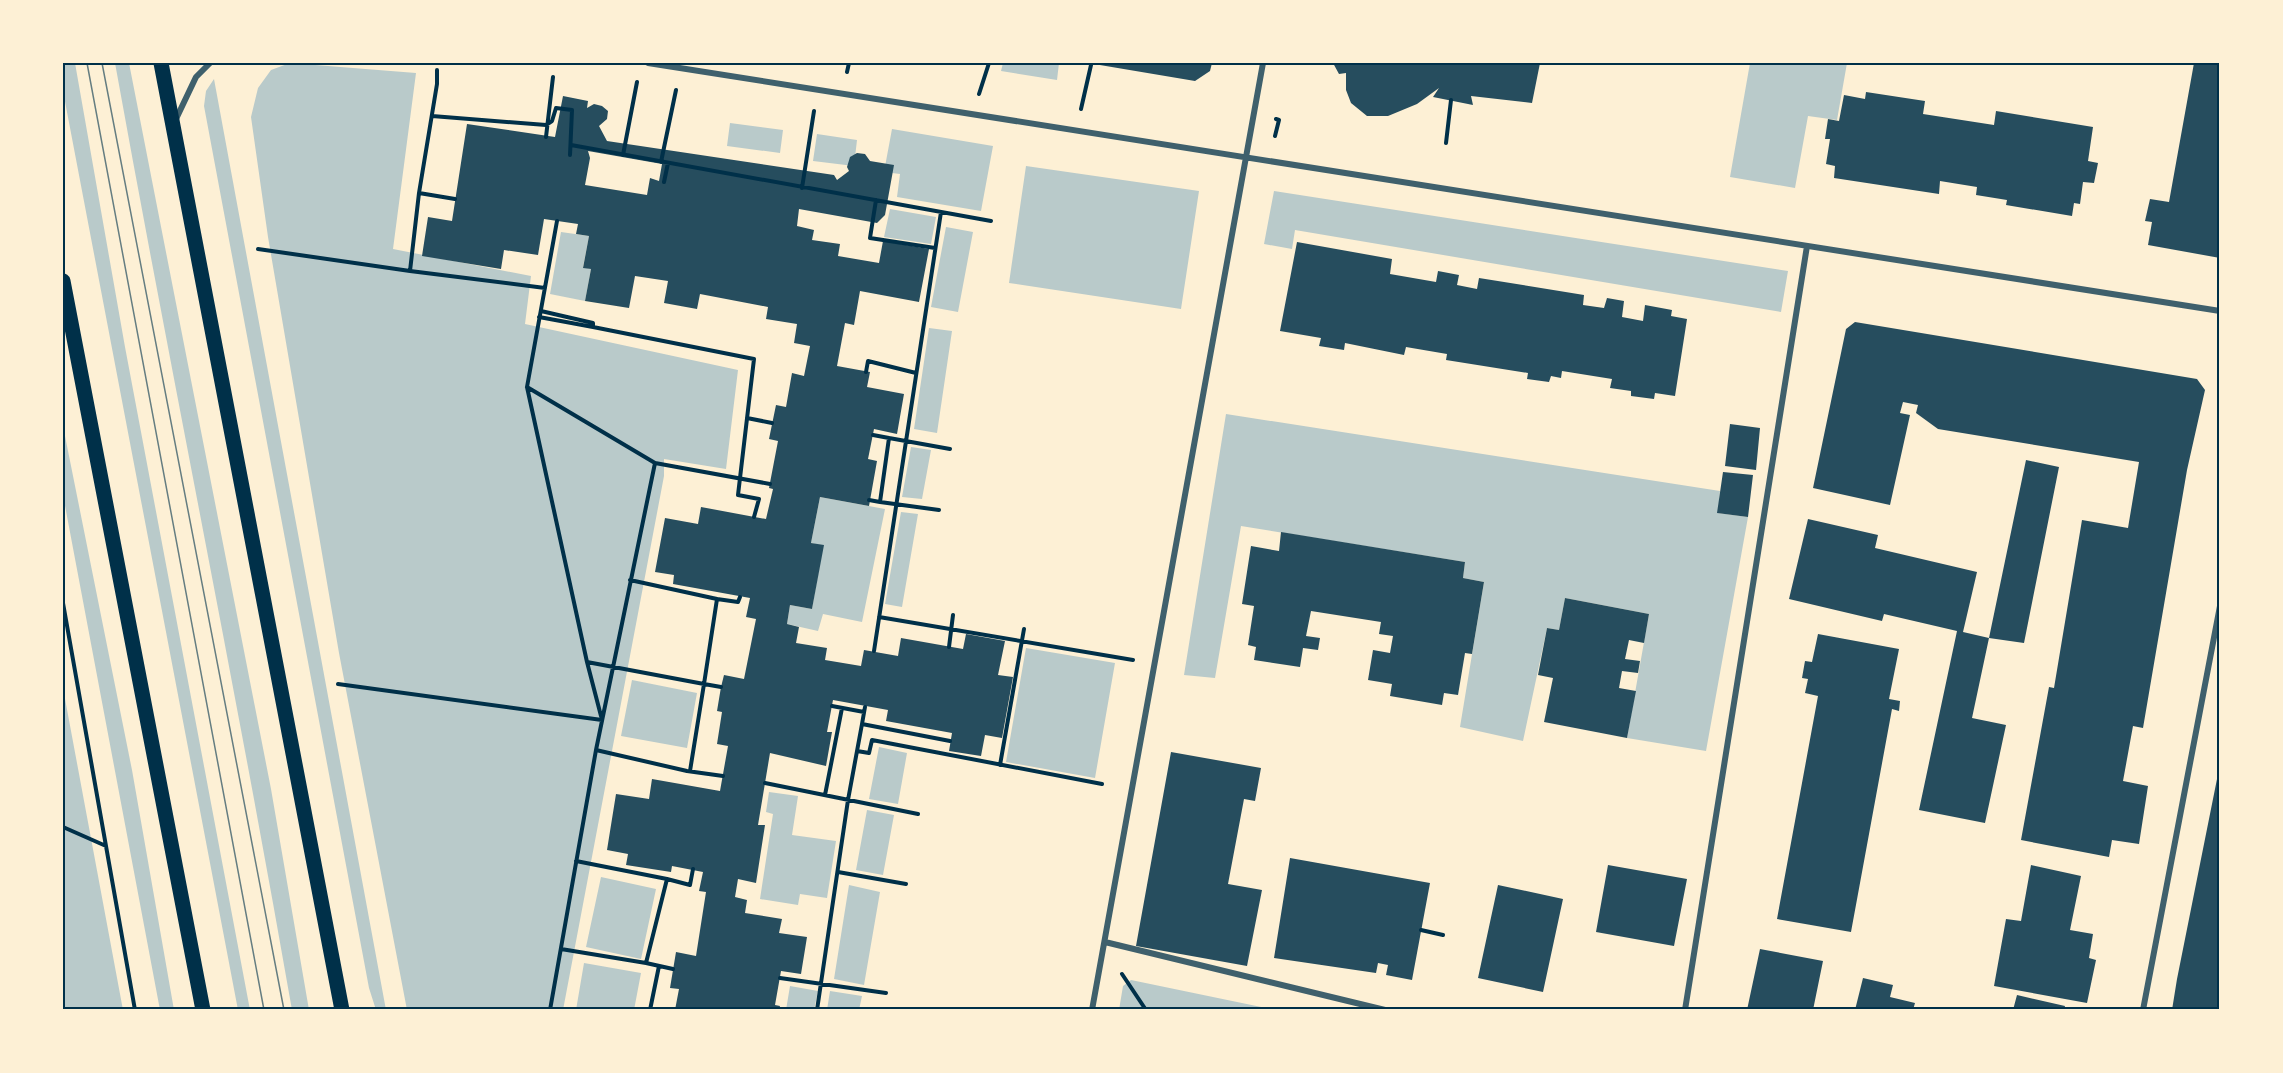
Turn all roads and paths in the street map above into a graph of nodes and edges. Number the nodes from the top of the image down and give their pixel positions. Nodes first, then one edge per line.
1 (161, 63) edge
2 (210, 63) edge
3 (648, 63) edge
4 (989, 63) edge
5 (1263, 63) edge
6 (1091, 65) dead end
7 (438, 70) dead end
8 (553, 77) dead end
9 (638, 78) dead end
10 (1087, 82) dead end
11 (678, 84) dead end
12 (1451, 100) dead end
13 (814, 106) dead end
14 (972, 114) junction
15 (432, 116) junction
16 (1279, 120) dead end
17 (546, 124) junction
18 (173, 125) junction
19 (546, 137) dead end
20 (1275, 137) dead end
21 (1446, 143) dead end
22 (571, 145) junction
23 (570, 155) dead end
24 (623, 155) junction
25 (1246, 156) junction
26 (661, 162) junction
27 (668, 163) junction
28 (664, 182) dead end
29 (802, 188) junction
30 (419, 193) junction
31 (455, 199) dead end
32 (876, 200) junction
33 (941, 212) junction
34 (557, 221) dead end
35 (991, 221) dead end
36 (1807, 246) junction
37 (935, 248) junction
38 (258, 249) dead end
39 (410, 271) junction
40 (63, 282) edge
41 (545, 288) junction
42 (541, 311) junction
43 (2220, 311) edge
44 (539, 317) junction
45 (593, 327) junction
46 (866, 372) dead end
47 (916, 373) junction
48 (527, 387) junction
49 (747, 418) junction
50 (772, 423) dead end
51 (873, 435) dead end
52 (889, 438) junction
53 (907, 441) junction
54 (950, 449) dead end
55 (655, 463) junction
56 (740, 479) junction
57 (770, 484) dead end
58 (870, 500) dead end
59 (880, 502) junction
60 (896, 504) junction
61 (939, 510) dead end
62 (754, 517) dead end
63 (630, 580) junction
64 (740, 597) dead end
65 (717, 599) junction
66 (63, 603) edge
67 (2220, 606) edge
68 (953, 615) dead end
69 (879, 617) junction
70 (1024, 628) dead end
71 (952, 629) junction
72 (1022, 640) junction
73 (949, 647) dead end
74 (874, 651) dead end
75 (587, 662) junction
76 (1154, 663) junction
77 (612, 668) junction
78 (338, 684) dead end
79 (704, 684) junction
80 (722, 687) dead end
81 (832, 706) dead end
82 (842, 708) junction
83 (602, 720) junction
84 (862, 724) junction
85 (950, 741) dead end
86 (596, 750) junction
87 (857, 751) junction
88 (1000, 765) junction
89 (690, 771) junction
90 (723, 776) dead end
91 (765, 783) dead end
92 (1102, 784) dead end
93 (825, 795) junction
94 (848, 800) junction
95 (918, 814) dead end
96 (63, 827) edge
97 (106, 846) junction
98 (576, 861) junction
99 (693, 869) dead end
100 (838, 872) junction
101 (667, 879) junction
102 (906, 884) dead end
103 (1421, 930) dead end
104 (1443, 934) dead end
105 (1104, 942) junction
106 (561, 949) junction
107 (646, 963) junction
108 (659, 966) junction
109 (673, 969) dead end
110 (1122, 974) dead end
111 (780, 978) dead end
112 (821, 984) junction
113 (886, 993) dead end
114 (135, 1010) edge
115 (203, 1010) edge
116 (342, 1010) edge
117 (550, 1010) edge
118 (650, 1010) edge
119 (817, 1010) edge
120 (1092, 1010) edge
121 (1146, 1010) edge
122 (1385, 1010) edge
123 (1685, 1010) edge
124 (2143, 1010) edge

1 - 18 main road
2 - 18 street
3 - 14 street
4 - 14 path
5 - 25 street
6 - 10 path
7 - 15 path
8 - 17 path
9 - 24 path
11 - 26 path
12 - 21 path
13 - 29 path
14 - 25 street
15 - 17 path
15 - 30 path
16 - 20 path
17 - 19 path
17 - 22 path
18 - 116 main road
22 - 23 path
22 - 24 path
24 - 26 path
25 - 36 street
25 - 76 street
26 - 27 path
27 - 28 path
27 - 29 path
29 - 32 path
30 - 31 path
30 - 39 path
32 - 33 path
32 - 37 path
33 - 35 path
33 - 37 path
34 - 41 path
36 - 43 street
36 - 123 street
37 - 47 path
38 - 39 path
39 - 41 path
40 - 115 main road
41 - 42 path
42 - 44 path
42 - 45 path
44 - 45 path
44 - 48 path
45 - 49 path
46 - 47 path
47 - 53 path
48 - 55 path
48 - 75 path
49 - 50 path
49 - 56 path
51 - 52 path
52 - 53 path
52 - 59 path
53 - 54 path
53 - 60 path
55 - 56 path
55 - 63 path
56 - 57 path
56 - 62 path
58 - 59 path
59 - 60 path
60 - 61 path
60 - 69 path
63 - 65 path
63 - 77 path
64 - 65 path
65 - 79 path
66 - 97 path
67 - 124 street
68 - 71 path
69 - 71 path
69 - 74 path
70 - 72 path
71 - 72 path
71 - 73 path
72 - 76 path
72 - 88 path
75 - 77 path
75 - 83 path
76 - 105 street
77 - 79 path
77 - 83 path
78 - 83 path
79 - 80 path
79 - 89 path
81 - 82 path
82 - 84 path
82 - 93 path
83 - 86 path
84 - 85 path
84 - 87 path
86 - 89 path
86 - 98 path
87 - 88 path
87 - 94 path
88 - 92 path
89 - 90 path
91 - 93 path
93 - 94 path
94 - 95 path
94 - 100 path
96 - 97 path
97 - 114 path
98 - 101 path
98 - 106 path
99 - 101 path
100 - 102 path
100 - 112 path
101 - 107 path
103 - 104 path
105 - 120 street
105 - 122 street
106 - 107 path
106 - 117 path
107 - 108 path
108 - 109 path
108 - 118 path
110 - 121 path
111 - 112 path
112 - 113 path
112 - 119 path

